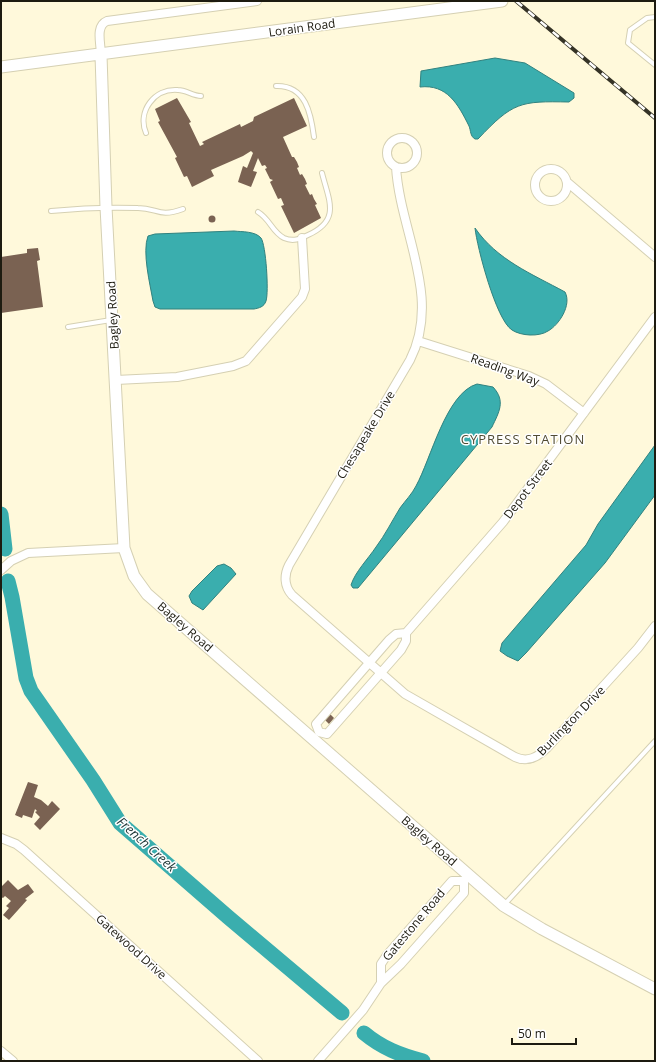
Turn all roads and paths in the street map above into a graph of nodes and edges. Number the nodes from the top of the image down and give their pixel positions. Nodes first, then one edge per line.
1 (257, 1) edge
2 (502, 1) edge
3 (655, 17) edge
4 (101, 55) junction
5 (655, 65) edge
6 (1, 67) edge
7 (276, 86) dead end
8 (202, 96) dead end
9 (146, 133) dead end
10 (314, 137) dead end
11 (396, 167) dead end
12 (322, 173) dead end
13 (567, 182) dead end
14 (106, 207) junction
15 (183, 209) dead end
16 (52, 211) dead end
17 (258, 212) dead end
18 (302, 238) junction
19 (655, 257) edge
20 (655, 317) edge
21 (113, 319) junction
22 (68, 327) dead end
23 (418, 340) junction
24 (116, 380) junction
25 (584, 413) junction
26 (124, 548) junction
27 (1, 570) edge
28 (655, 626) edge
29 (406, 633) junction
30 (369, 663) junction
31 (381, 673) junction
32 (316, 735) junction
33 (655, 742) edge
34 (1, 838) edge
35 (466, 879) junction
36 (504, 906) junction
37 (381, 983) junction
38 (655, 989) edge
39 (1, 1051) edge
40 (12, 1061) edge
41 (258, 1061) edge
42 (318, 1061) edge

1 - 4 street
2 - 4 street, Lorain Road
3 - 5 lane
4 - 6 street, Lorain Road
4 - 14 street, Bagley Road
7 - 10 lane
8 - 9 lane
11 - 23 street, Chesapeake Drive
12 - 18 lane
13 - 19 street
14 - 15 lane
14 - 16 lane
14 - 21 street, Bagley Road
17 - 18 lane
18 - 24 street
20 - 25 street, Depot Street
21 - 22 lane
21 - 24 street, Bagley Road
23 - 25 street, Reading Way
23 - 30 street, Chesapeake Drive
24 - 26 street, Bagley Road
25 - 29 street, Depot Street
26 - 27 street
26 - 32 street, Bagley Road
28 - 31 street, Burlington Drive
29 - 30 street, Depot Street
29 - 31 street, Depot Street
30 - 31 street, Burlington Drive
30 - 32 street, Depot Street
31 - 32 street, Depot Street
32 - 35 street, Bagley Road
33 - 36 lane
34 - 41 street, Gatewood Drive
35 - 36 street, Bagley Road
35 - 37 street, Gatestone Road
35 - 37 street, Gatestone Road
36 - 38 street, Bagley Road
37 - 42 street, Gatestone Road
39 - 40 street

